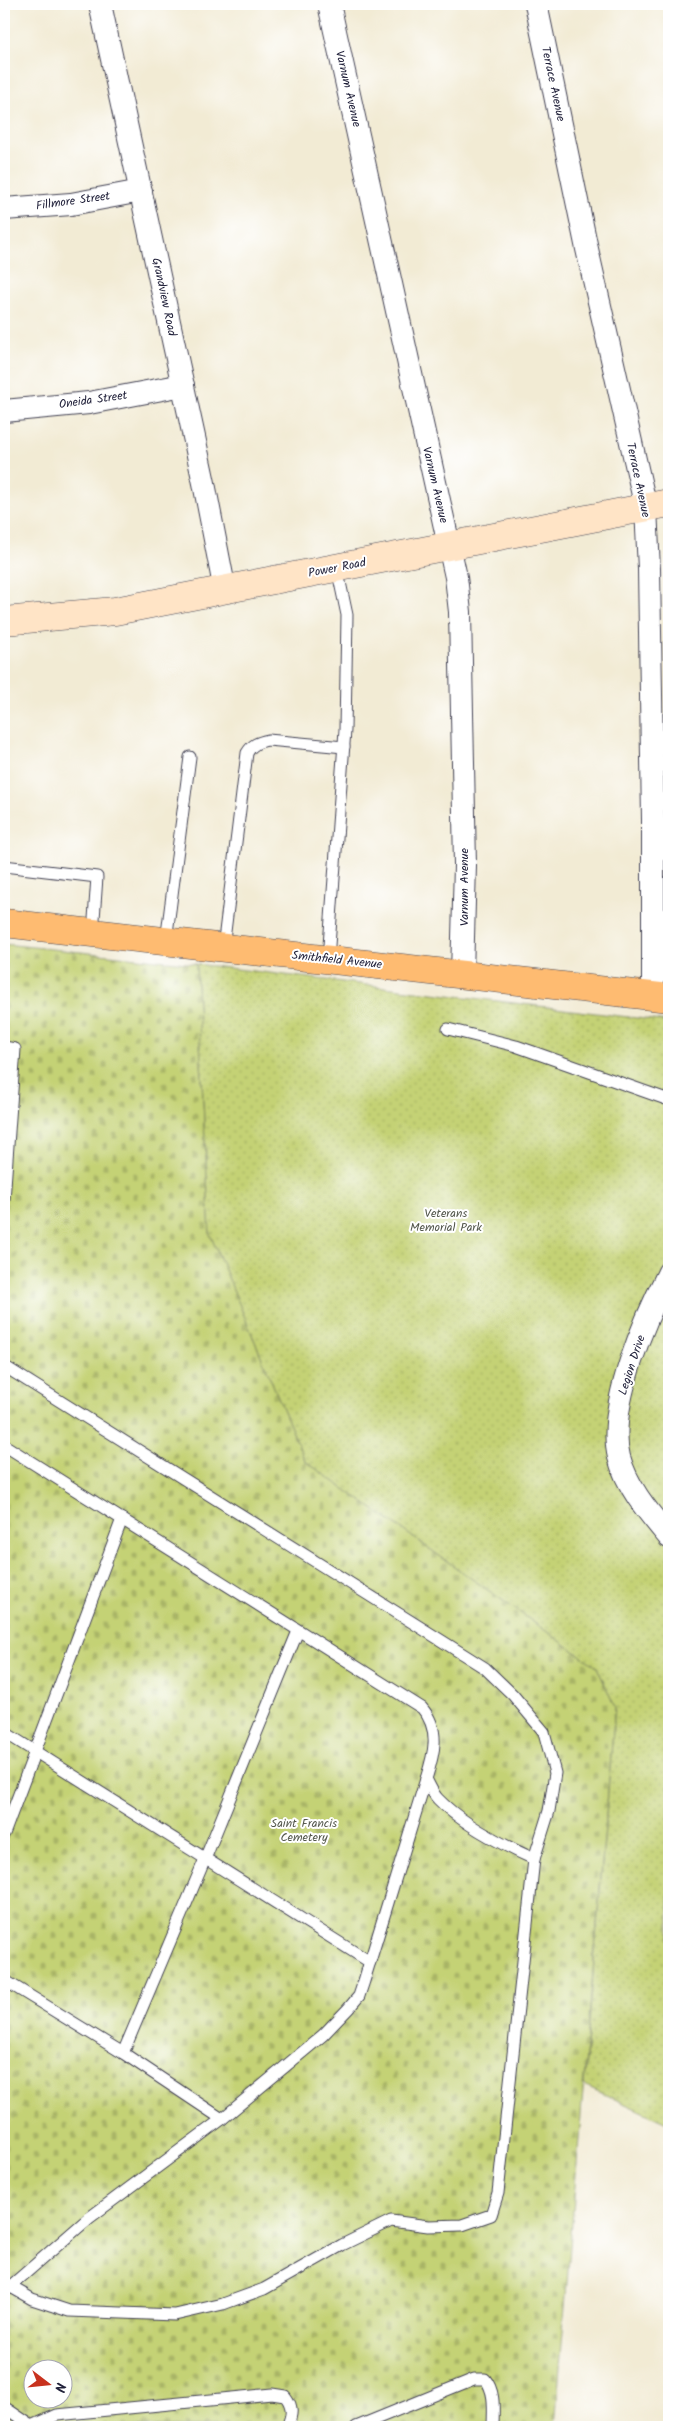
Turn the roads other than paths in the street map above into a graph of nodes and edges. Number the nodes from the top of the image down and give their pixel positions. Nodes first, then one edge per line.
1 (100, 4) edge
2 (328, 4) edge
3 (536, 4) edge
4 (141, 191) junction
5 (4, 209) edge
6 (183, 385) junction
7 (4, 411) edge
8 (657, 505) edge
9 (449, 547) junction
10 (337, 568) junction
11 (225, 591) junction
12 (4, 621) edge
13 (344, 747) junction
14 (190, 757) dead end
15 (4, 866) edge
16 (4, 923) edge
17 (93, 933) junction
18 (166, 941) junction
19 (223, 948) junction
20 (328, 959) junction
21 (462, 974) junction
22 (661, 997) edge
23 (448, 1029) dead end
24 (4, 1047) edge
25 (669, 1100) edge
26 (4, 1177) edge
27 (4, 1200) edge
28 (669, 1272) edge
29 (4, 1366) edge
30 (4, 1445) edge
31 (122, 1519) junction
32 (669, 1538) edge
33 (298, 1630) junction
34 (4, 1732) edge
35 (35, 1751) junction
36 (426, 1779) junction
37 (4, 1834) edge
38 (205, 1859) junction
39 (534, 1859) junction
40 (370, 1962) junction
41 (4, 1980) edge
42 (123, 2053) junction
43 (222, 2119) junction
44 (5, 2287) edge
45 (4, 2407) edge
46 (32, 2427) edge
47 (287, 2427) edge
48 (356, 2427) edge
49 (493, 2427) edge

1 - 4 street, Grandview Road
2 - 9 street, Varnum Avenue
3 - 8 street, Terrace Avenue
4 - 5 street, Fillmore Street
4 - 6 street, Grandview Road
6 - 7 street, Oneida Street
6 - 11 street, Grandview Road
8 - 9 main road, Power Road
8 - 22 street, Terrace Avenue
9 - 10 main road, Power Road
9 - 21 street, Varnum Avenue
10 - 11 main road, Power Road
10 - 13 lane
11 - 12 main road, Power Road
13 - 19 lane
13 - 20 lane
14 - 18 lane
15 - 17 lane
16 - 17 main road, Smithfield Avenue
17 - 18 main road, Smithfield Avenue
18 - 19 main road, Smithfield Avenue
19 - 20 main road, Smithfield Avenue
20 - 21 main road, Smithfield Avenue
21 - 22 main road, Smithfield Avenue
23 - 25 lane
24 - 26 lane
26 - 27 lane
28 - 32 street, Legion Drive
29 - 39 lane
30 - 31 lane
31 - 33 lane
31 - 35 lane
33 - 36 lane
33 - 38 lane
34 - 35 lane
35 - 37 lane
35 - 38 lane
36 - 39 lane
36 - 40 lane
38 - 40 lane
38 - 42 lane
39 - 44 lane
40 - 43 lane
41 - 42 lane
42 - 43 lane
43 - 44 lane
45 - 46 lane
46 - 47 lane
48 - 49 lane

